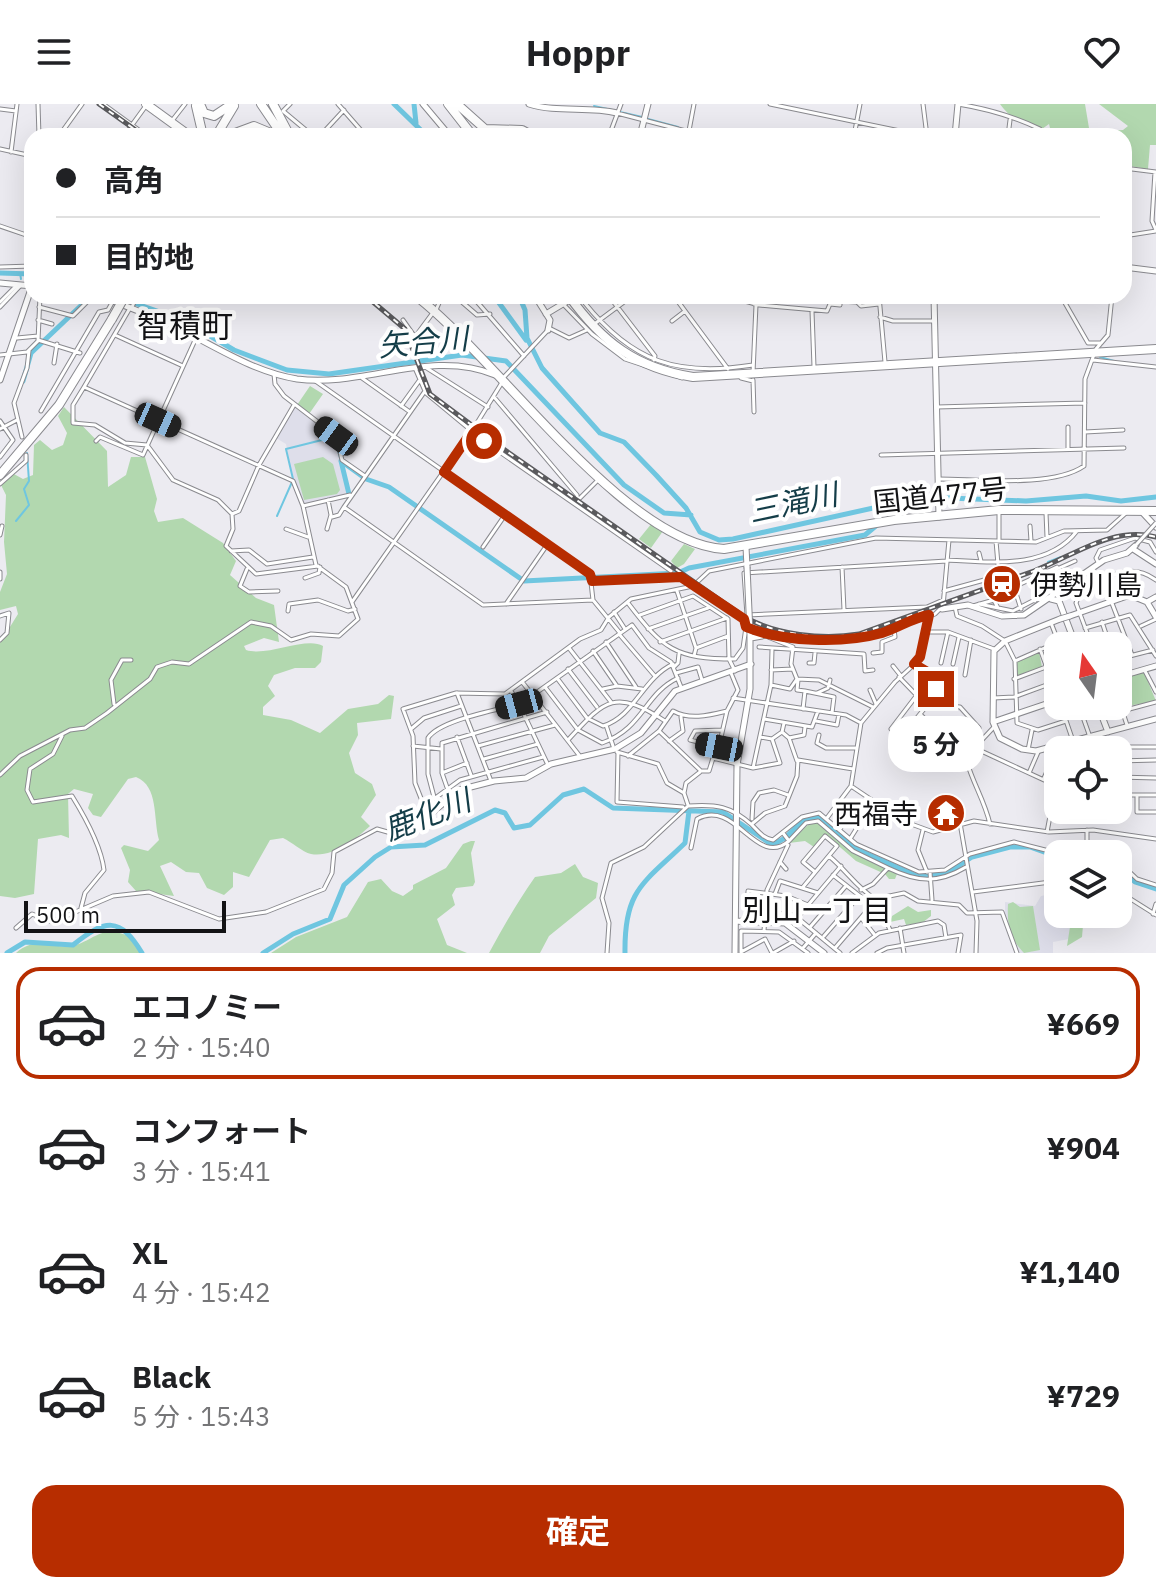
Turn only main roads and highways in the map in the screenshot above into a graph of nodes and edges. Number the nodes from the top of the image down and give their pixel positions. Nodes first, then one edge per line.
1 (146, 104) edge
2 (198, 104) edge
3 (236, 104) edge
4 (263, 104) edge
5 (273, 104) edge
6 (448, 104) edge
7 (457, 106) edge
8 (179, 128) edge
9 (202, 128) edge
10 (222, 128) edge
11 (279, 128) edge
12 (281, 128) edge
13 (469, 128) edge
14 (484, 128) edge
15 (116, 304) edge
16 (428, 304) edge
17 (578, 304) edge
18 (110, 318) junction
19 (594, 325) junction
20 (1156, 347) edge
21 (935, 361) junction
22 (814, 369) junction
23 (753, 373) junction
24 (0, 468) edge
25 (0, 475) edge
26 (1156, 511) edge

1 - 8 highway
2 - 3 highway
2 - 9 highway
3 - 10 highway
4 - 11 highway
5 - 12 highway
6 - 7 highway
7 - 13 highway
7 - 14 highway
15 - 18 highway, bridge
16 - 26 highway, 国道477号
17 - 19 highway
18 - 24 highway
18 - 25 highway
19 - 23 highway
19 - 23 highway
20 - 21 highway
21 - 22 highway
21 - 22 highway
22 - 23 highway

